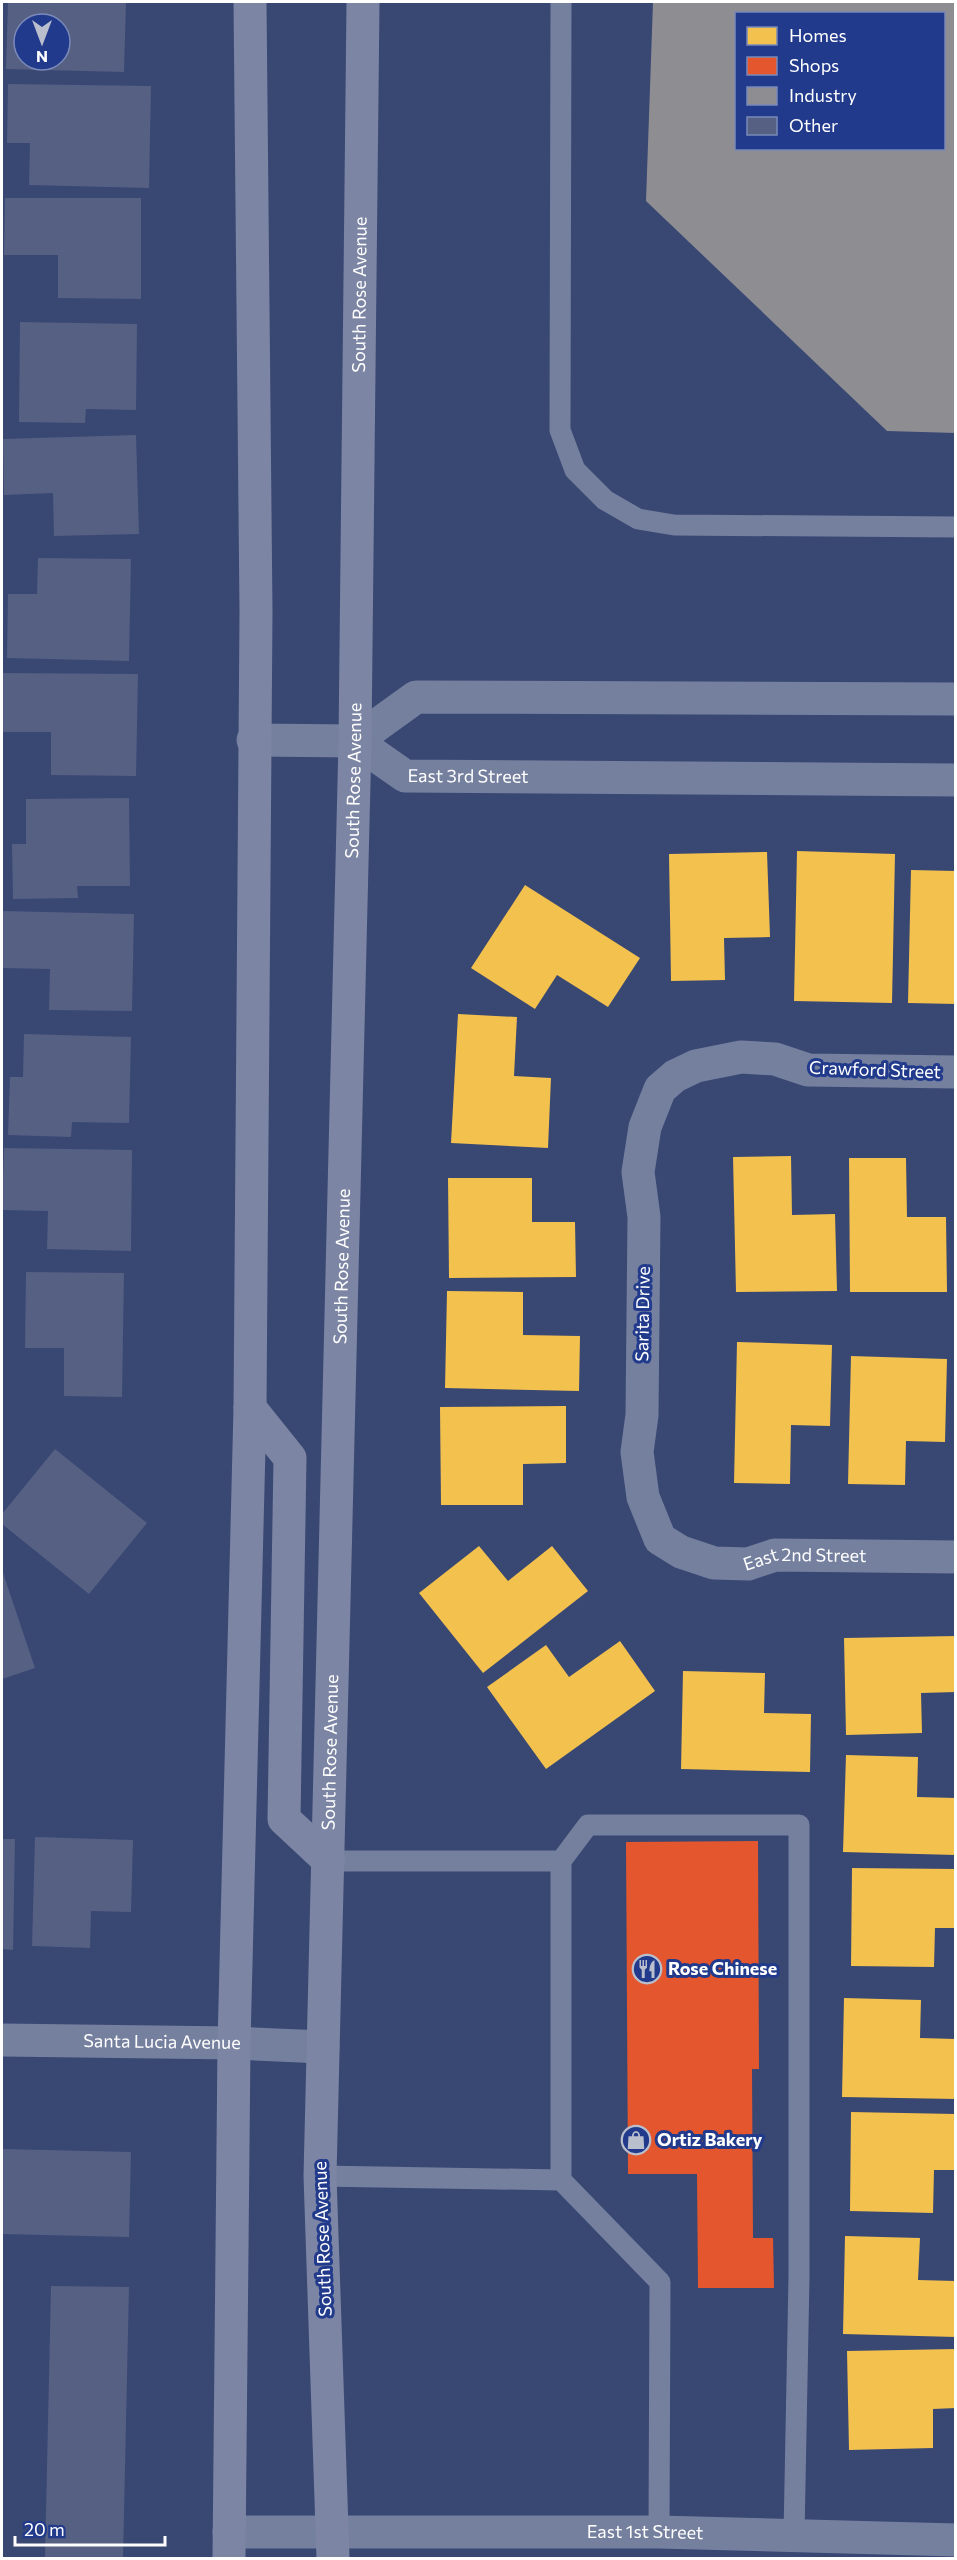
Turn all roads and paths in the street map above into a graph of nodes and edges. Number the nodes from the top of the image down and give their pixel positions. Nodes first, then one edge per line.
1 (250, 2) edge
2 (363, 2) edge
3 (561, 2) edge
4 (956, 527) edge
5 (956, 699) edge
6 (253, 740) junction
7 (356, 741) junction
8 (956, 780) edge
9 (956, 1072) edge
10 (660, 1089) joint
11 (250, 1408) junction
12 (660, 1539) joint
13 (956, 1557) edge
14 (329, 1861) junction
15 (561, 1861) junction
16 (2, 2040) edge
17 (234, 2043) junction
18 (323, 2047) junction
19 (320, 2176) junction
20 (561, 2180) junction
21 (794, 2535) junction
22 (956, 2540) edge
23 (229, 2545) edge
24 (333, 2545) edge
25 (659, 2545) edge

1 - 6 main road
2 - 7 main road, South Rose Avenue
3 - 4 lane
5 - 7 street
6 - 7 street
6 - 11 main road
7 - 8 street, East 3rd Street
7 - 14 main road, South Rose Avenue
9 - 10 street, Crawford Street
10 - 12 street, Sarita Drive
11 - 14 main road
11 - 17 main road
12 - 13 street, East 2nd Street
14 - 15 lane
14 - 18 main road, South Rose Avenue
15 - 20 lane
15 - 21 lane
16 - 17 street, Santa Lucia Avenue
17 - 18 street, Santa Lucia Avenue
17 - 23 main road
18 - 19 main road, South Rose Avenue
19 - 20 lane
19 - 24 main road, South Rose Avenue
20 - 25 lane
21 - 22 street, East 1st Street
21 - 25 street, East 1st Street
23 - 24 street, East 1st Street
24 - 25 street, East 1st Street

